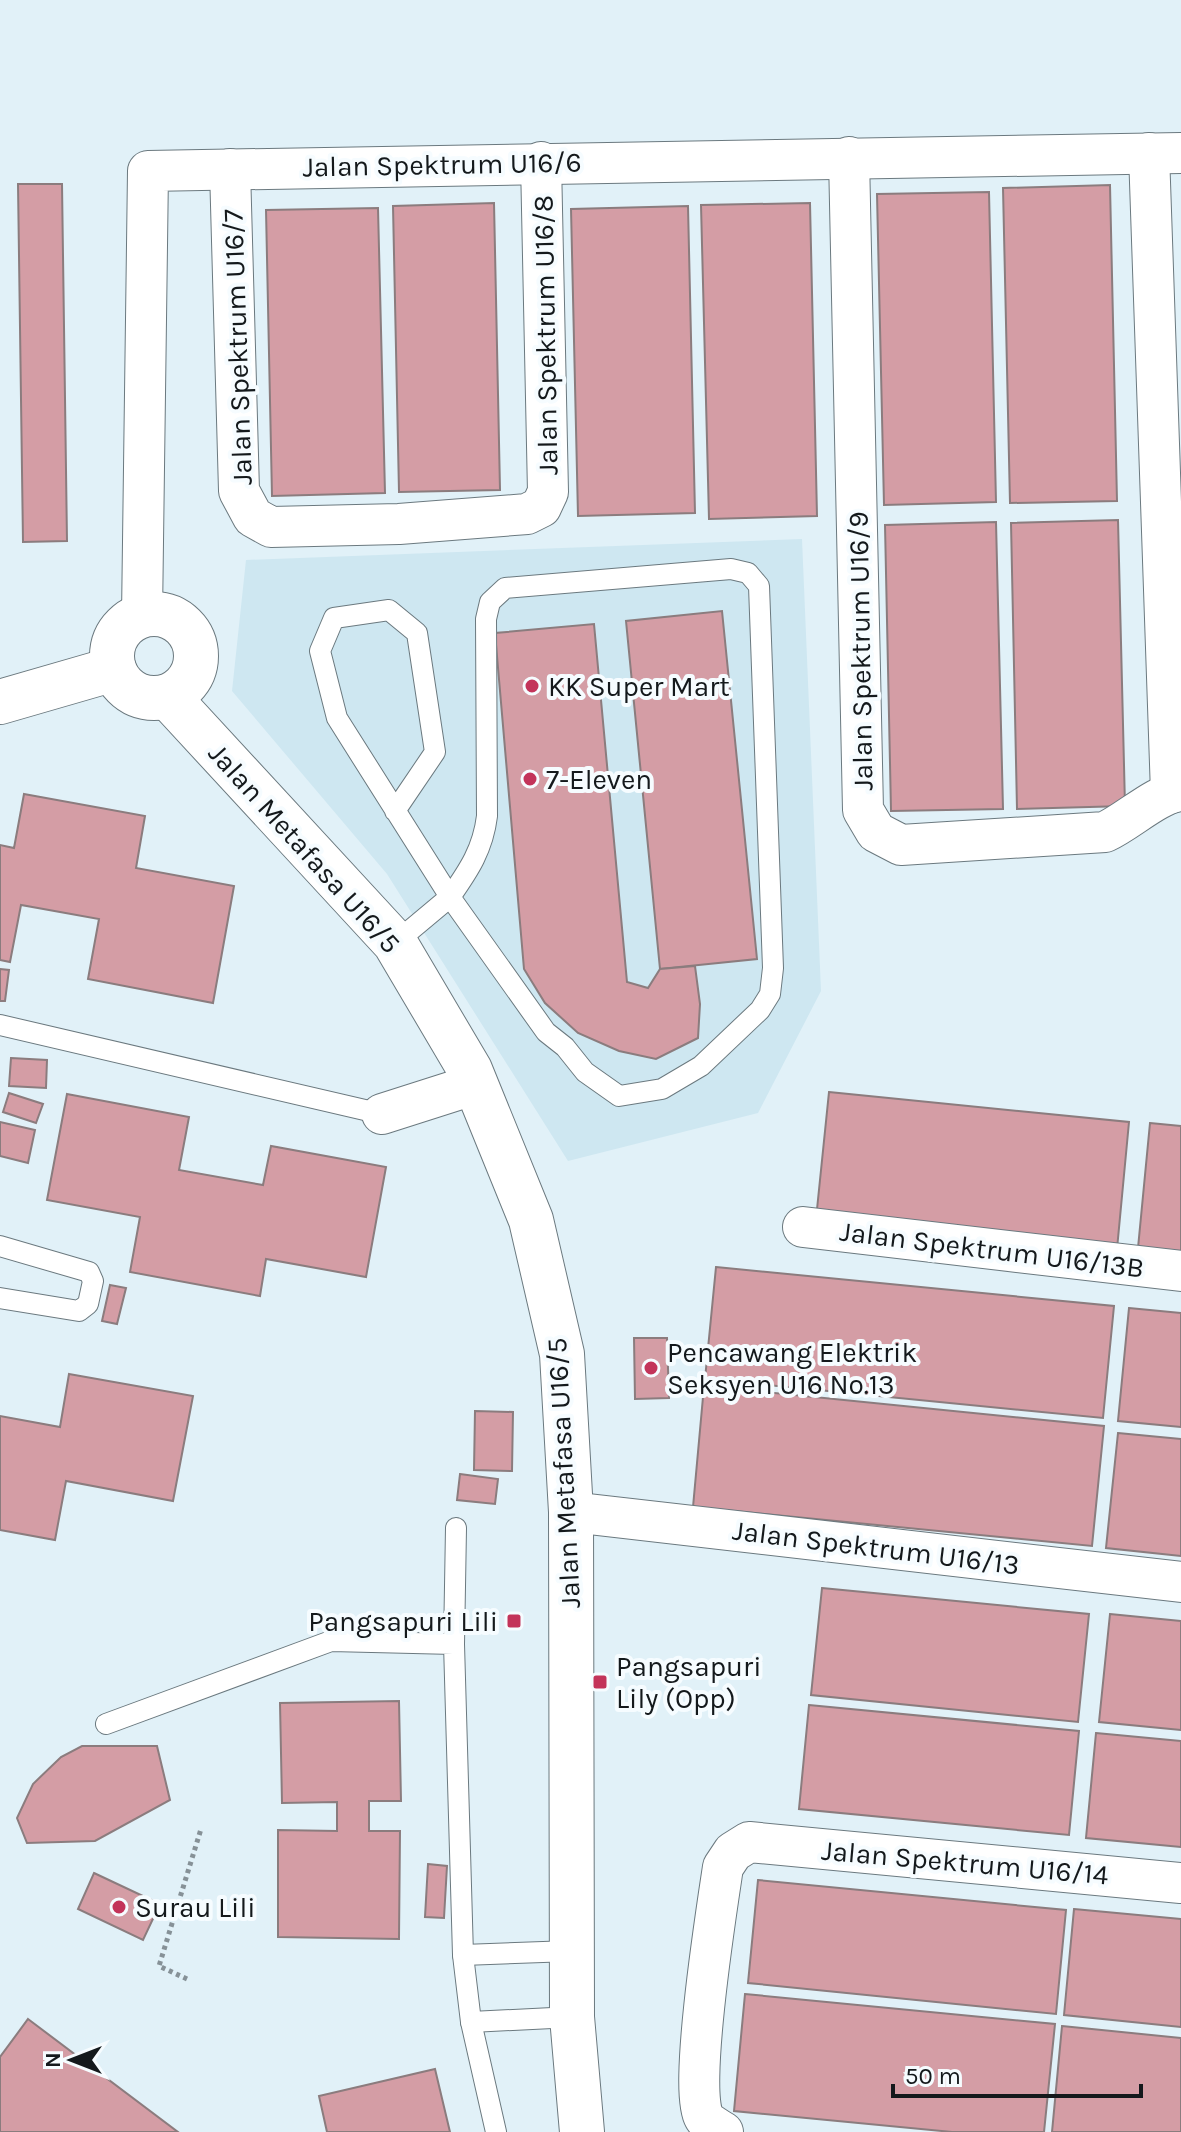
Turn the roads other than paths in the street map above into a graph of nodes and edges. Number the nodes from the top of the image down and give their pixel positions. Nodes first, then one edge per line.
1 (1165, 153) edge
2 (849, 157) junction
3 (541, 162) junction
4 (230, 169) junction
5 (399, 524) joint
6 (142, 616) junction
7 (114, 669) junction
8 (168, 697) junction
9 (0, 702) edge
10 (1176, 792) edge
11 (395, 811) junction
12 (450, 897) junction
13 (395, 943) junction
14 (0, 1025) edge
15 (476, 1084) junction
16 (382, 1114) joint
17 (803, 1227) dead end
18 (0, 1246) edge
19 (1181, 1271) edge
20 (0, 1298) edge
21 (571, 1512) junction
22 (456, 1528) dead end
23 (1181, 1582) edge
24 (454, 1644) junction
25 (106, 1724) dead end
26 (1181, 1883) edge
27 (571, 1951) junction
28 (463, 1955) junction
29 (572, 2017) junction
30 (471, 2022) junction
31 (496, 2132) edge
32 (582, 2132) edge
33 (723, 2132) edge

1 - 2 street, Jalan Spektrum U16/6
1 - 10 street
2 - 3 street, Jalan Spektrum U16/6
2 - 10 street, Jalan Spektrum U16/9
3 - 4 street, Jalan Spektrum U16/6
3 - 5 street, Jalan Spektrum U16/8
4 - 5 street, Jalan Spektrum U16/7
4 - 6 street, Jalan Spektrum U16/6
6 - 7 street
6 - 8 street
7 - 8 street
7 - 9 street
8 - 13 street, Jalan Metafasa U16/5
11 - 11 lane
11 - 12 lane
12 - 12 lane
12 - 13 lane
13 - 15 street, Jalan Metafasa U16/5
14 - 16 lane
15 - 16 street
15 - 21 street, Jalan Metafasa U16/5
17 - 19 street, Jalan Spektrum U16/13B
18 - 20 lane
21 - 23 street, Jalan Spektrum U16/13
21 - 27 street, Jalan Metafasa U16/5
22 - 24 lane
24 - 25 lane
24 - 28 lane
26 - 33 street, Jalan Spektrum U16/14
27 - 28 lane
27 - 29 street, Jalan Metafasa U16/5
28 - 30 lane
29 - 30 lane
29 - 32 street, Jalan Metafasa U16/5
30 - 31 lane

